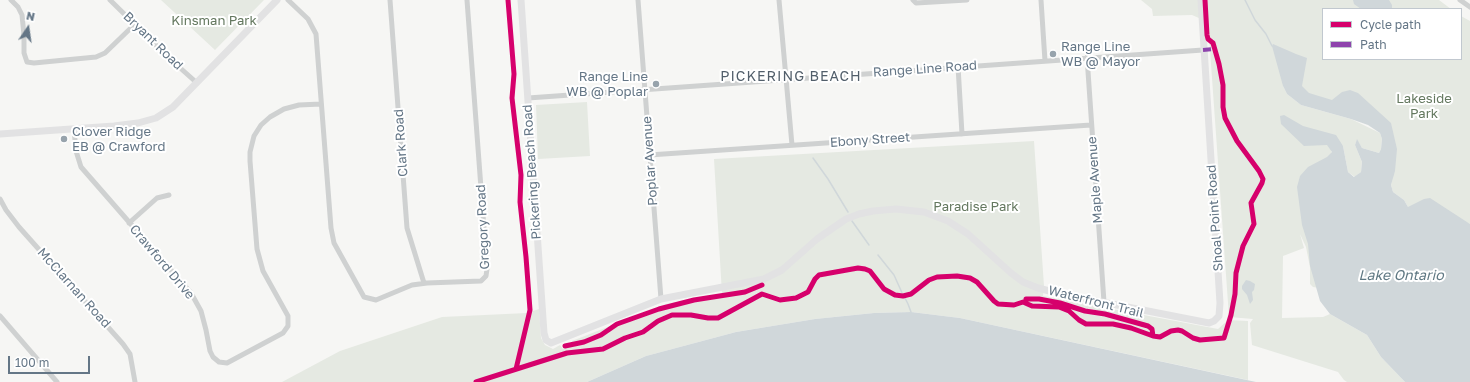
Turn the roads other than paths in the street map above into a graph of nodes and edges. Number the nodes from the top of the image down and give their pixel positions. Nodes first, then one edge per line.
1 (11, 0) edge
2 (110, 0) edge
3 (277, 0) edge
4 (288, 0) edge
5 (390, 0) edge
6 (467, 0) edge
7 (520, 0) edge
8 (638, 0) edge
9 (779, 0) edge
10 (914, 0) edge
11 (967, 0) edge
12 (1041, 0) edge
13 (1201, 0) edge
14 (1460, 0) edge
15 (1470, 7) edge
16 (135, 24) junction
17 (1203, 50) junction
18 (1087, 57) junction
19 (1045, 60) junction
20 (958, 66) junction
21 (786, 79) junction
22 (197, 82) junction
23 (644, 89) junction
24 (528, 98) junction
25 (321, 104) junction
26 (1092, 125) junction
27 (74, 129) junction
28 (0, 134) edge
29 (962, 134) junction
30 (792, 145) junction
31 (649, 155) junction
32 (169, 195) dead end
33 (0, 199) edge
34 (130, 223) junction
35 (424, 284) junction
36 (661, 299) junction
37 (1104, 302) junction
38 (0, 316) edge
39 (57, 382) edge
40 (135, 382) edge

1 - 16 street
2 - 16 street, Bryant Road
3 - 22 street
4 - 25 street, Gregory Road
5 - 35 street, Clark Road
6 - 35 street, Gregory Road
7 - 24 street, Pickering Beach Road
8 - 23 street, Poplar Avenue
9 - 21 street
10 - 11 street
12 - 19 street
13 - 17 street, Shoal Point Road
14 - 15 street
16 - 22 street, Bryant Road
17 - 18 street, Range Line Road
17 - 37 street, Shoal Point Road
18 - 19 street, Range Line Road
18 - 26 street, Maple Avenue
19 - 20 street, Range Line Road
20 - 21 street, Range Line Road
20 - 29 street
21 - 23 street, Range Line Road
21 - 30 street
22 - 27 street
23 - 24 street, Range Line Road
23 - 31 street, Poplar Avenue
24 - 36 street, Pickering Beach Road
25 - 34 street, Crawford Drive
25 - 35 street, Gregory Road
26 - 29 street, Ebony Street
26 - 37 street, Maple Avenue
27 - 28 street
27 - 34 street, Crawford Drive
29 - 30 street, Ebony Street
30 - 31 street, Ebony Street
31 - 36 street, Poplar Avenue
32 - 34 street
33 - 40 street, McClarnan Road
36 - 37 street
38 - 39 street

